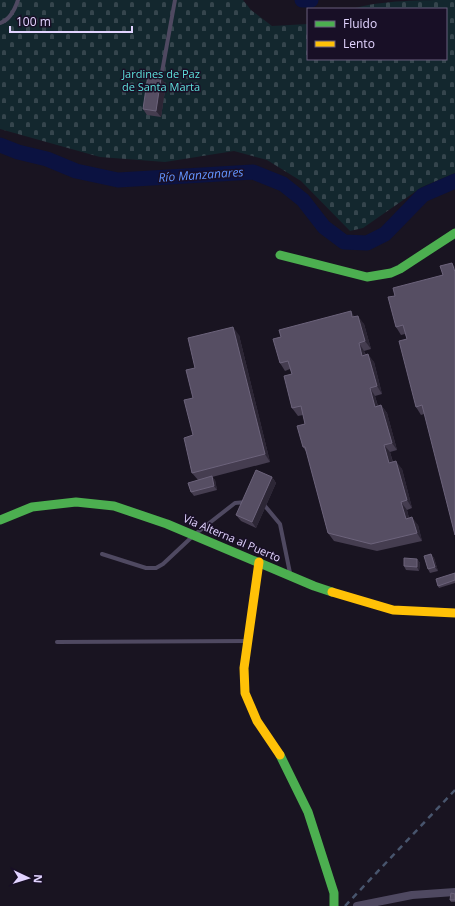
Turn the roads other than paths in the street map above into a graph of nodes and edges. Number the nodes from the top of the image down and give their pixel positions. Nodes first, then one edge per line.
1 (18, 0) edge
2 (176, 0) edge
3 (0, 23) edge
4 (162, 72) dead end
5 (455, 232) edge
6 (280, 256) dead end
7 (249, 501) edge
8 (265, 506) dead end
9 (0, 520) edge
10 (194, 535) junction
11 (102, 554) dead end
12 (259, 562) junction
13 (290, 576) junction
14 (455, 613) edge
15 (249, 641) junction
16 (57, 642) dead end
17 (455, 892) edge
18 (334, 906) edge
19 (357, 906) edge

1 - 3 lane
2 - 4 lane
5 - 6 street
7 - 10 lane
8 - 13 lane
9 - 10 street, Vía Alterna al Puerto
10 - 11 lane
10 - 12 street, Vía Alterna al Puerto
12 - 13 street, Vía Alterna al Puerto
12 - 15 street
13 - 14 street, Vía Alterna al Puerto
15 - 16 lane
15 - 18 street
17 - 19 street

